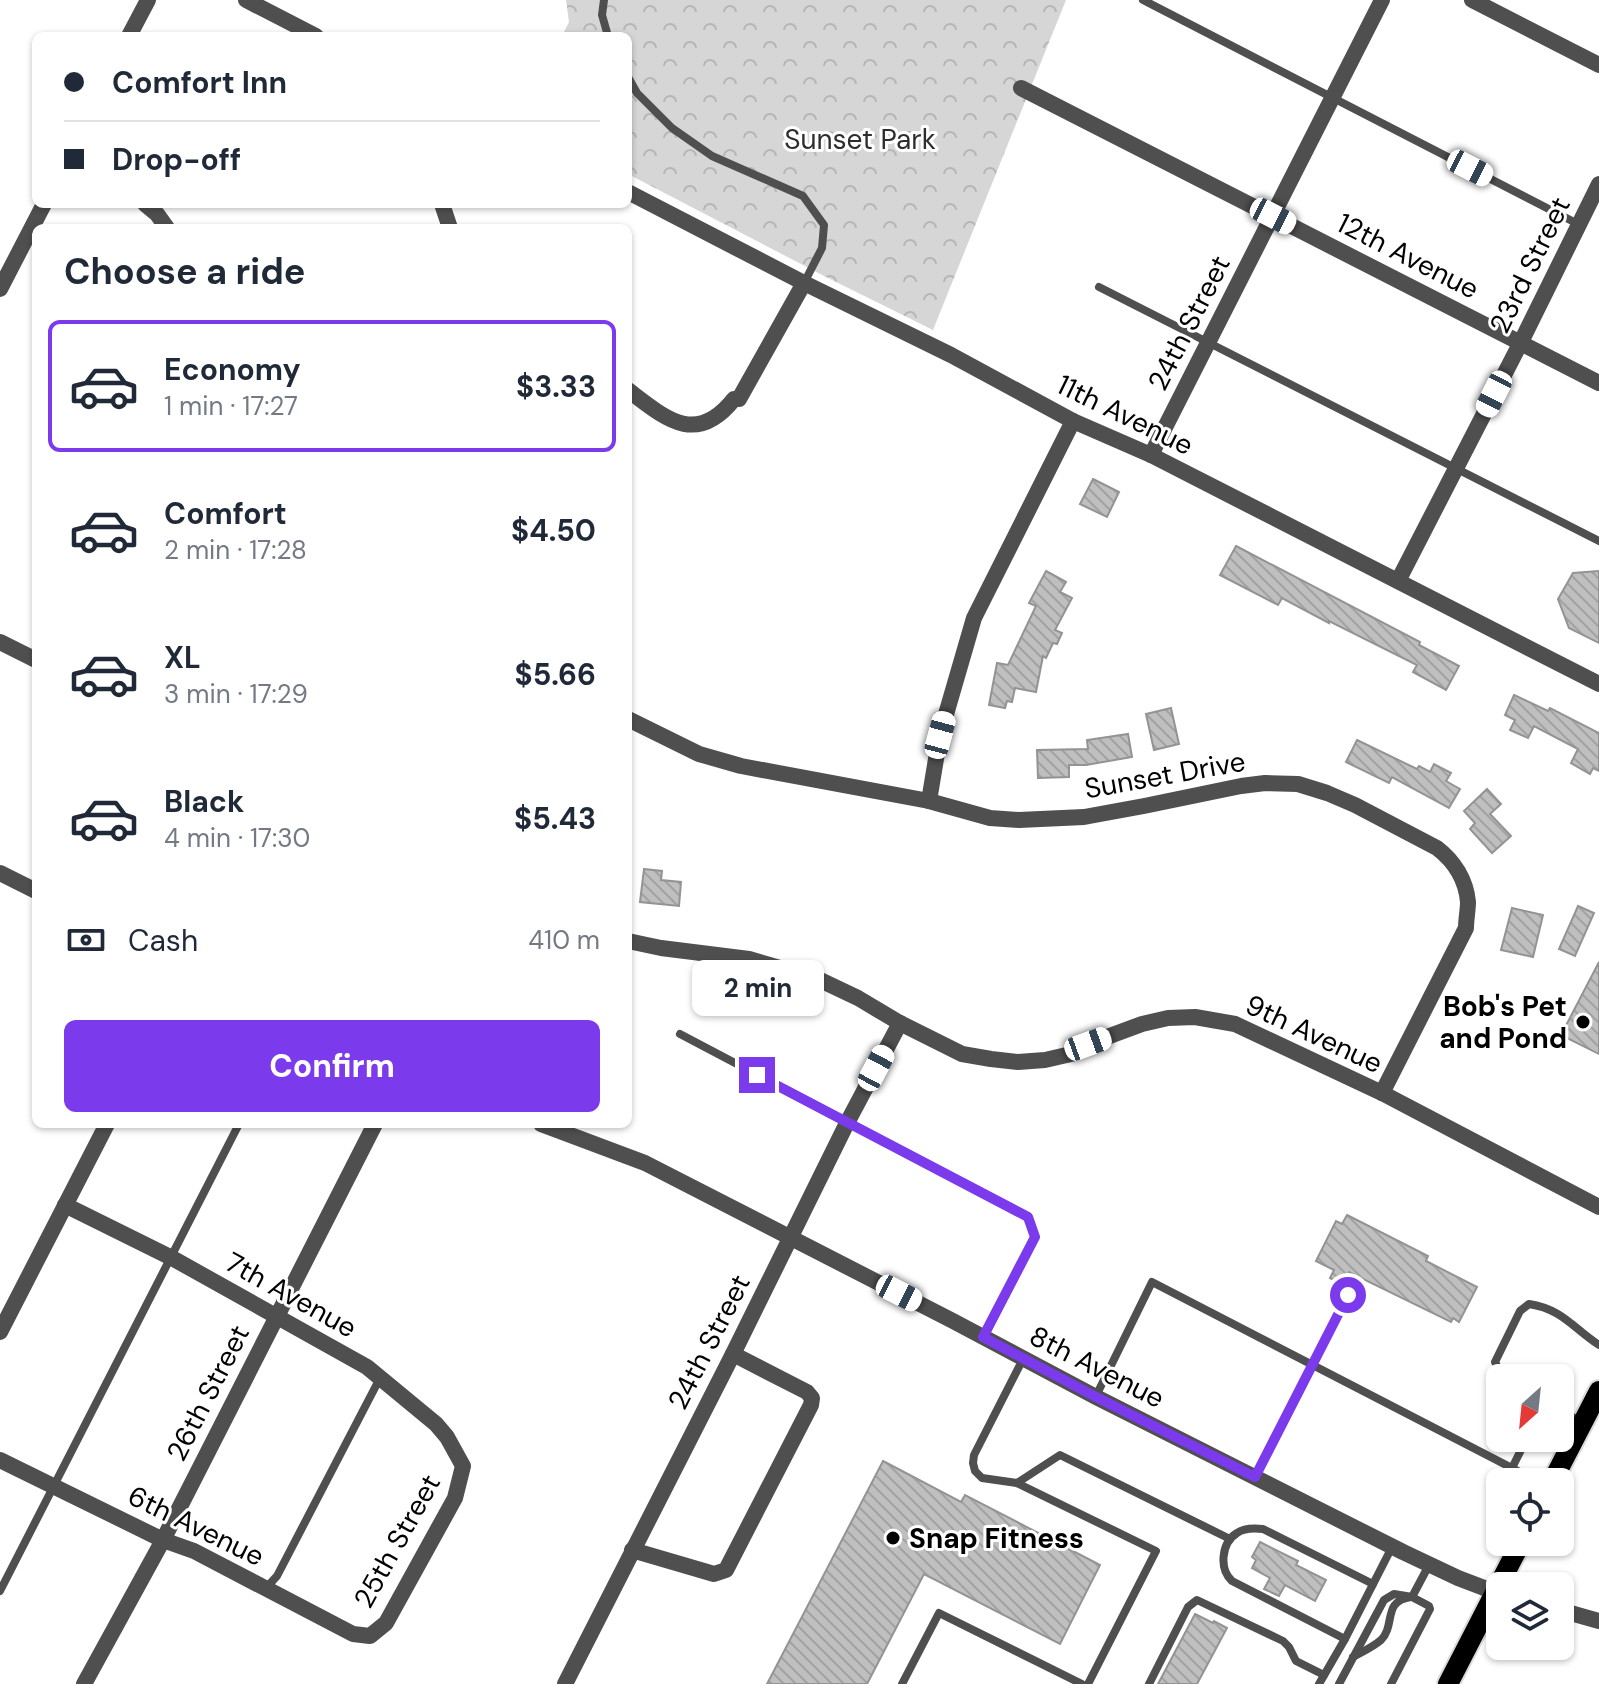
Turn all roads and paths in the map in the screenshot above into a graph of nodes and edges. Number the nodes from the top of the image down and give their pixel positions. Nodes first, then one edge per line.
1 (148, 0) edge
2 (246, 0) edge
3 (604, 0) edge
4 (1143, 0) edge
5 (1382, 0) edge
6 (1472, 0) edge
7 (131, 32) edge
8 (308, 32) edge
9 (607, 32) edge
10 (1599, 65) edge
11 (632, 84) edge
12 (1021, 88) dead end
13 (1333, 98) junction
14 (1599, 184) edge
15 (632, 194) edge
16 (150, 208) edge
17 (1273, 216) junction
18 (164, 224) edge
19 (1579, 224) junction
20 (32, 227) edge
21 (804, 283) junction
22 (1099, 287) dead end
23 (0, 289) edge
24 (1209, 342) junction
25 (1520, 344) junction
26 (1599, 383) edge
27 (632, 393) edge
28 (1073, 421) junction
29 (1151, 455) junction
30 (1456, 468) junction
31 (1599, 541) edge
32 (1398, 581) junction
33 (0, 642) edge
34 (32, 658) edge
35 (1599, 684) edge
36 (632, 721) edge
37 (929, 801) junction
38 (0, 873) edge
39 (32, 889) edge
40 (632, 942) edge
41 (900, 1023) junction
42 (680, 1034) dead end
43 (1382, 1093) junction
44 (847, 1123) junction
45 (105, 1128) edge
46 (237, 1128) edge
47 (373, 1128) edge
48 (552, 1128) edge
49 (65, 1205) junction
50 (1599, 1207) edge
51 (790, 1238) junction
52 (172, 1258) junction
53 (1348, 1295) dead end
54 (277, 1316) junction
55 (0, 1332) edge
56 (983, 1337) junction
57 (1599, 1345) edge
58 (733, 1354) junction
59 (1023, 1359) junction
60 (1312, 1364) junction
61 (1496, 1364) edge
62 (380, 1378) junction
63 (1599, 1391) edge
64 (1096, 1397) junction
65 (1574, 1418) edge
66 (1583, 1422) junction
67 (1520, 1452) edge
68 (0, 1460) edge
69 (463, 1466) joint
70 (1512, 1468) joint
71 (1559, 1468) edge
72 (1255, 1477) junction
73 (1017, 1483) junction
74 (54, 1487) junction
75 (1230, 1539) junction
76 (163, 1540) junction
77 (1392, 1547) junction
78 (632, 1550) junction
79 (1429, 1565) junction
80 (1373, 1584) junction
81 (266, 1589) junction
82 (1486, 1589) edge
83 (0, 1591) edge
84 (1412, 1597) junction
85 (1574, 1614) edge
86 (1486, 1616) edge
87 (1599, 1621) edge
88 (370, 1636) joint
89 (1345, 1639) junction
90 (1352, 1657) junction
91 (1322, 1680) edge
92 (84, 1684) edge
93 (565, 1684) edge
94 (902, 1684) edge
95 (1085, 1684) edge
96 (1149, 1684) edge
97 (1339, 1684) edge
98 (1391, 1684) edge
99 (1448, 1684) edge

1 - 7 street
2 - 8 street
3 - 9 lane
4 - 13 lane
5 - 13 street, 24th Street
6 - 10 street
11 - 21 lane
12 - 17 street, 12th Avenue
13 - 17 street, 24th Street
13 - 19 lane
14 - 19 street, 23rd Street
15 - 21 street, 11th Avenue
16 - 18 street
17 - 24 street, 24th Street
17 - 25 street, 12th Avenue
19 - 25 street, 23rd Street
20 - 23 street
21 - 27 street
21 - 28 street, 11th Avenue
22 - 24 lane
24 - 29 street, 24th Street
24 - 30 lane
25 - 26 street, 12th Avenue
25 - 30 street, 23rd Street
28 - 29 street, 11th Avenue
28 - 37 street
29 - 32 street, 11th Avenue
30 - 31 lane
30 - 32 street, 23rd Street
32 - 35 street, 11th Avenue
33 - 34 street
36 - 37 street, Sunset Drive
37 - 43 street, Sunset Drive
38 - 39 street
40 - 41 street, 9th Avenue
41 - 43 street, 9th Avenue
41 - 44 street, 24th Street
42 - 44 lane
43 - 50 street, 9th Avenue
44 - 51 street, 24th Street
44 - 56 lane
45 - 49 street
46 - 52 lane
47 - 54 street, 26th Street
48 - 51 street, 8th Avenue
49 - 52 street, 7th Avenue
49 - 55 street
51 - 56 street, 8th Avenue
51 - 58 street, 24th Street
52 - 54 street, 7th Avenue
52 - 74 lane
53 - 60 lane
54 - 62 street, 7th Avenue
54 - 76 street, 26th Street
56 - 59 street, 8th Avenue
57 - 61 lane
58 - 78 street, 24th Street
58 - 78 street
59 - 64 street, 8th Avenue
59 - 73 lane
60 - 64 lane
60 - 70 lane
60 - 72 lane
62 - 69 street, 7th Avenue
62 - 81 lane
63 - 66 main road
64 - 72 street, 8th Avenue
65 - 66 lane
66 - 71 main road
67 - 70 lane
68 - 74 street, 6th Avenue
69 - 88 street, 25th Street
72 - 77 street, 8th Avenue
73 - 75 lane
73 - 95 lane
74 - 76 street, 6th Avenue
74 - 83 lane
75 - 80 lane
75 - 89 lane
76 - 81 street, 6th Avenue
76 - 92 street, 26th Street
77 - 79 street, 8th Avenue
77 - 80 lane
78 - 93 street, 24th Street
79 - 82 street, 8th Avenue
79 - 84 lane
80 - 89 lane
81 - 88 street, 6th Avenue
84 - 90 lane
84 - 90 lane
84 - 98 lane
85 - 87 street
86 - 99 main road
89 - 91 lane
90 - 97 lane
91 - 96 lane
94 - 95 lane

